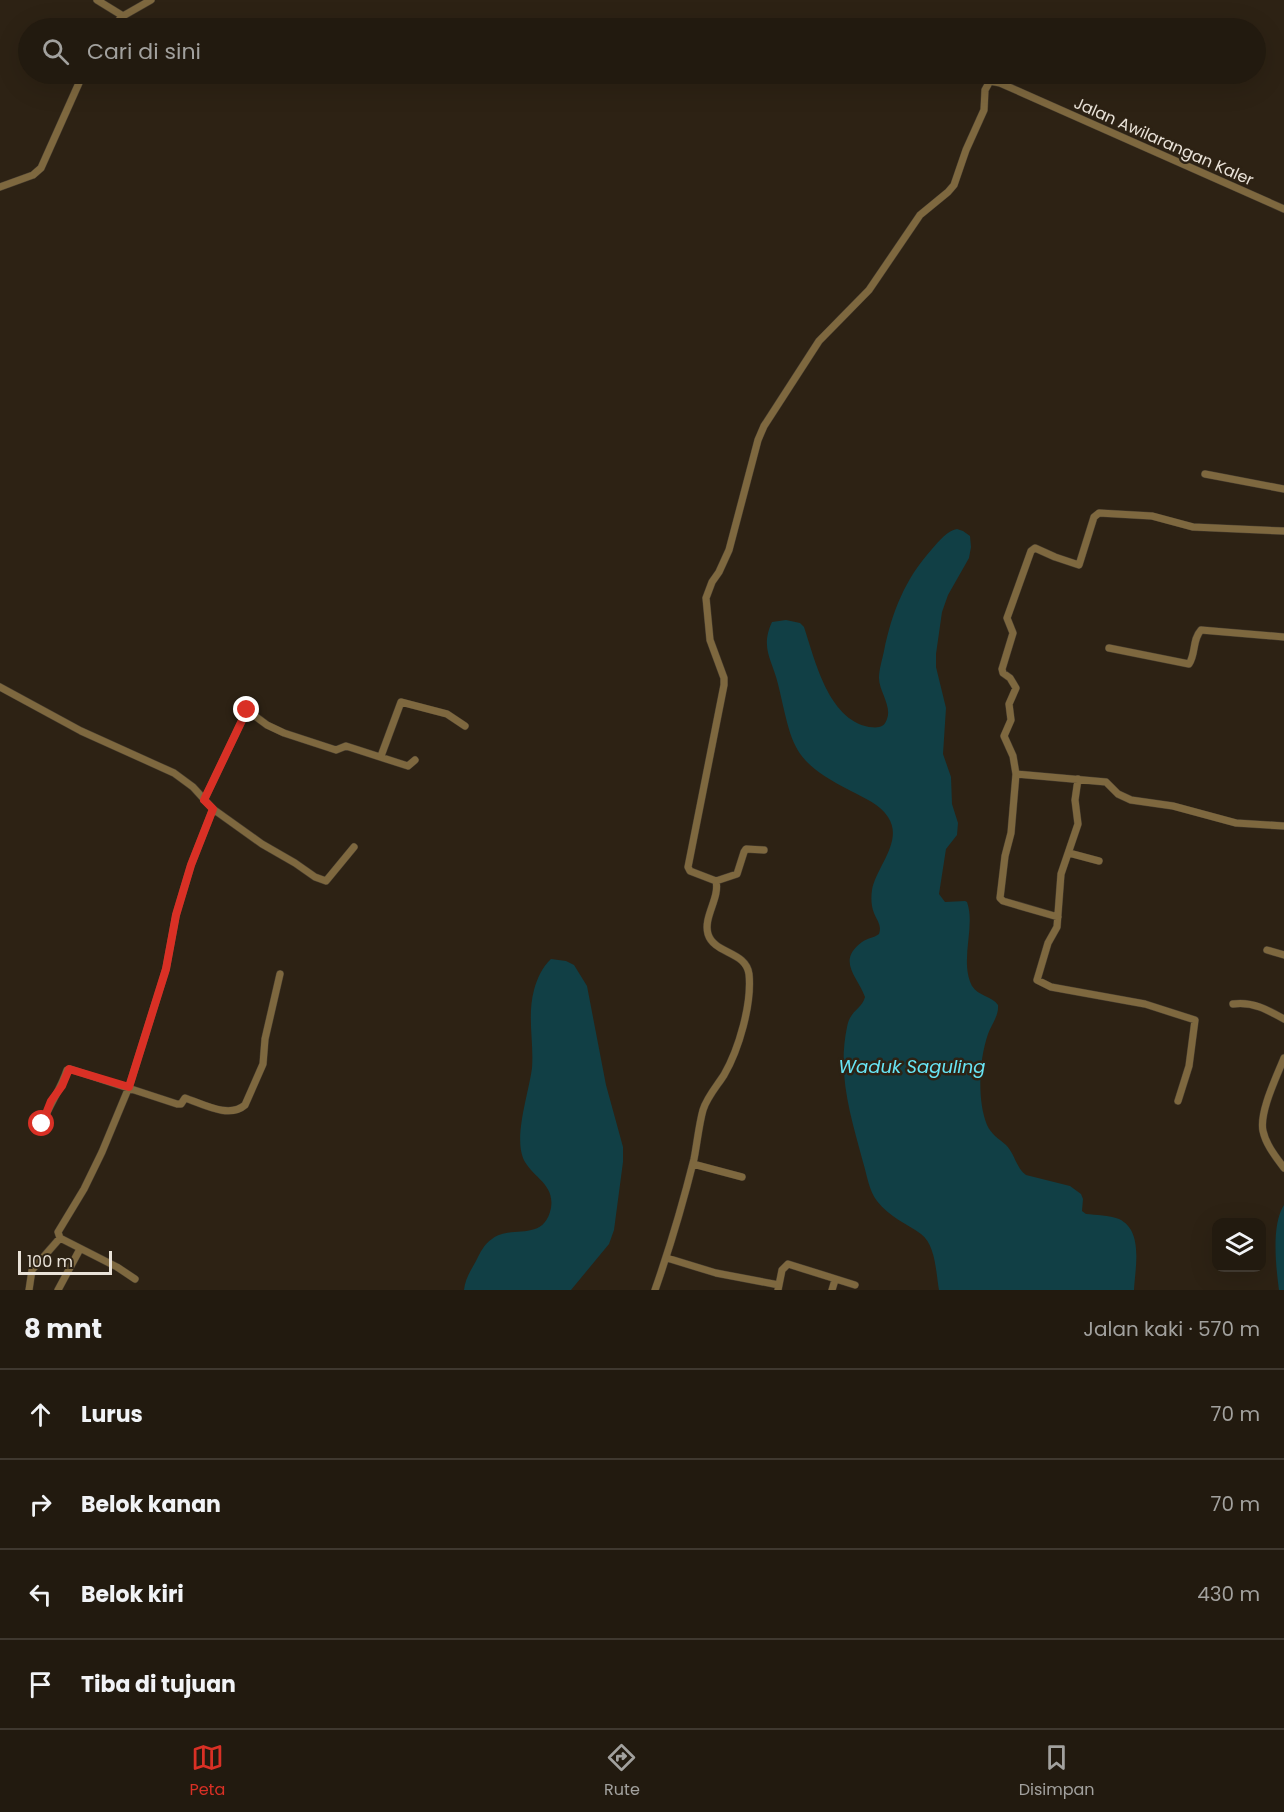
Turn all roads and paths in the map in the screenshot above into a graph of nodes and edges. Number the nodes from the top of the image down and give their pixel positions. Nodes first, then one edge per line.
1 (97, 0) edge
2 (151, 0) edge
3 (123, 16) joint
4 (79, 84) edge
5 (988, 84) edge
6 (1002, 84) edge
7 (0, 187) edge
8 (1284, 209) edge
9 (1205, 474) dead end
10 (1284, 489) edge
11 (1284, 531) edge
12 (1284, 637) edge
13 (1108, 648) dead end
14 (0, 687) edge
15 (465, 726) dead end
16 (381, 756) junction
17 (415, 760) dead end
18 (1016, 774) junction
19 (1078, 779) junction
20 (204, 800) junction
21 (213, 809) junction
22 (1284, 826) edge
23 (354, 847) dead end
24 (764, 850) dead end
25 (1070, 853) junction
26 (1099, 861) dead end
27 (716, 881) junction
28 (1058, 917) junction
29 (1267, 950) dead end
30 (1284, 955) edge
31 (280, 974) dead end
32 (1233, 1004) dead end
33 (1284, 1019) edge
34 (1284, 1058) edge
35 (129, 1087) junction
36 (1178, 1101) dead end
37 (42, 1124) dead end
38 (693, 1164) junction
39 (1284, 1168) edge
40 (742, 1177) dead end
41 (60, 1238) junction
42 (80, 1249) junction
43 (667, 1258) junction
44 (135, 1279) dead end
45 (835, 1280) junction
46 (855, 1285) dead end
47 (778, 1287) edge
48 (29, 1290) edge
49 (58, 1290) edge
50 (655, 1290) edge
51 (832, 1290) edge

1 - 3 street
2 - 3 street
4 - 7 street
5 - 27 street, Jalan Awilarangan Kaler
6 - 8 street, Jalan Awilarangan Kaler
9 - 10 street
11 - 18 street
12 - 13 street
14 - 20 street
15 - 16 street
16 - 17 street
16 - 20 street
18 - 19 street
18 - 28 street
19 - 22 street
19 - 25 street
20 - 21 street
21 - 23 street
21 - 35 street
24 - 27 street
25 - 26 street
25 - 28 street
27 - 38 street
28 - 36 street
29 - 30 street
31 - 35 street
32 - 33 street
34 - 39 street
35 - 37 street
35 - 41 street
38 - 40 street
38 - 43 street
41 - 42 street
41 - 48 street
42 - 44 street
42 - 49 street
43 - 47 street
43 - 50 street
45 - 46 street
45 - 47 street
45 - 51 street

